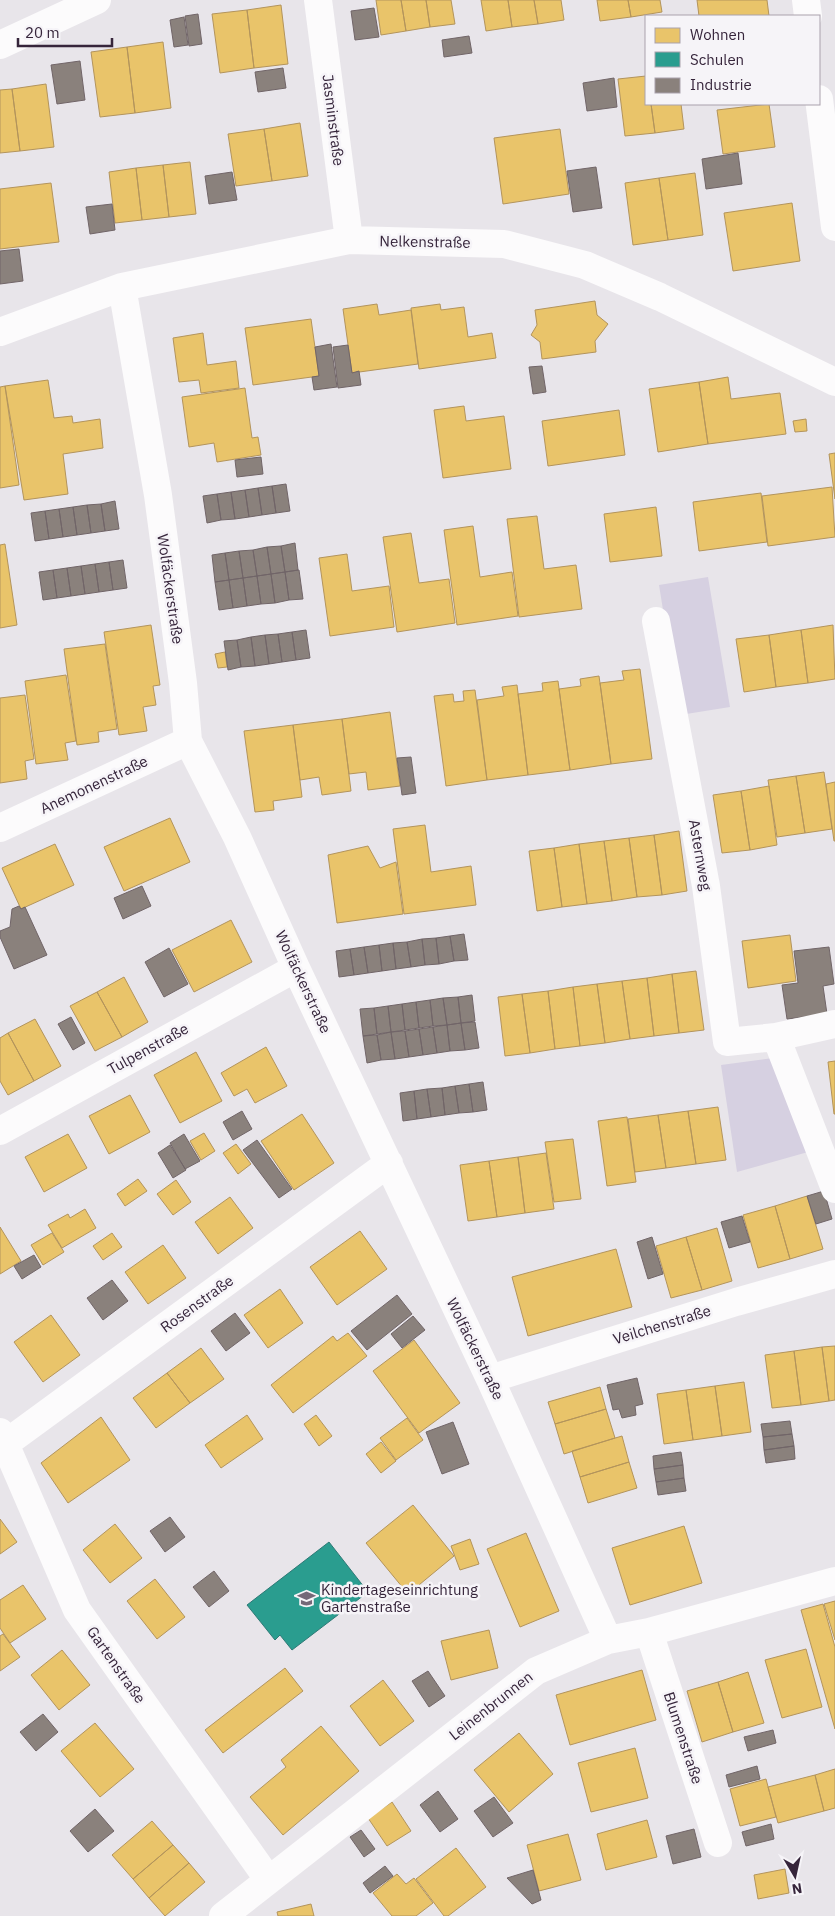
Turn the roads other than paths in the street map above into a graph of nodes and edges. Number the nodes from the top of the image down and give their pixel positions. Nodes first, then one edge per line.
1 (97, 0) edge
2 (318, 0) edge
3 (806, 0) edge
4 (808, 15) edge
5 (0, 45) edge
6 (820, 105) edge
7 (835, 227) edge
8 (349, 240) junction
9 (122, 287) junction
10 (0, 332) edge
11 (835, 382) edge
12 (656, 621) dead end
13 (188, 741) junction
14 (0, 828) edge
15 (296, 968) junction
16 (835, 1024) edge
17 (776, 1037) junction
18 (0, 1131) edge
19 (389, 1163) junction
20 (835, 1189) edge
21 (835, 1274) edge
22 (490, 1378) junction
23 (2, 1438) edge
24 (835, 1581) edge
25 (649, 1632) junction
26 (608, 1640) junction
27 (718, 1843) dead end
28 (268, 1879) junction
29 (223, 1916) edge

1 - 5 street
2 - 8 street, Jasminstraße
3 - 4 street
6 - 7 street
8 - 9 street, Nelkenstraße
8 - 11 street, Nelkenstraße
9 - 10 street, Nelkenstraße
9 - 13 street, Wolfäckerstraße
12 - 17 street, Asternweg
13 - 14 street, Anemonenstraße
13 - 15 street, Wolfäckerstraße
15 - 18 street, Tulpenstraße
15 - 19 street, Wolfäckerstraße
16 - 17 street, Asternweg
17 - 20 street
19 - 22 street, Wolfäckerstraße
19 - 23 street, Rosenstraße
21 - 22 street, Veilchenstraße
22 - 26 street, Wolfäckerstraße
23 - 28 street, Gartenstraße
24 - 25 street, Leinenbrunnen
25 - 26 street, Leinenbrunnen
25 - 27 street, Blumenstraße
26 - 28 street, Leinenbrunnen
28 - 29 street, Leinenbrunnen

